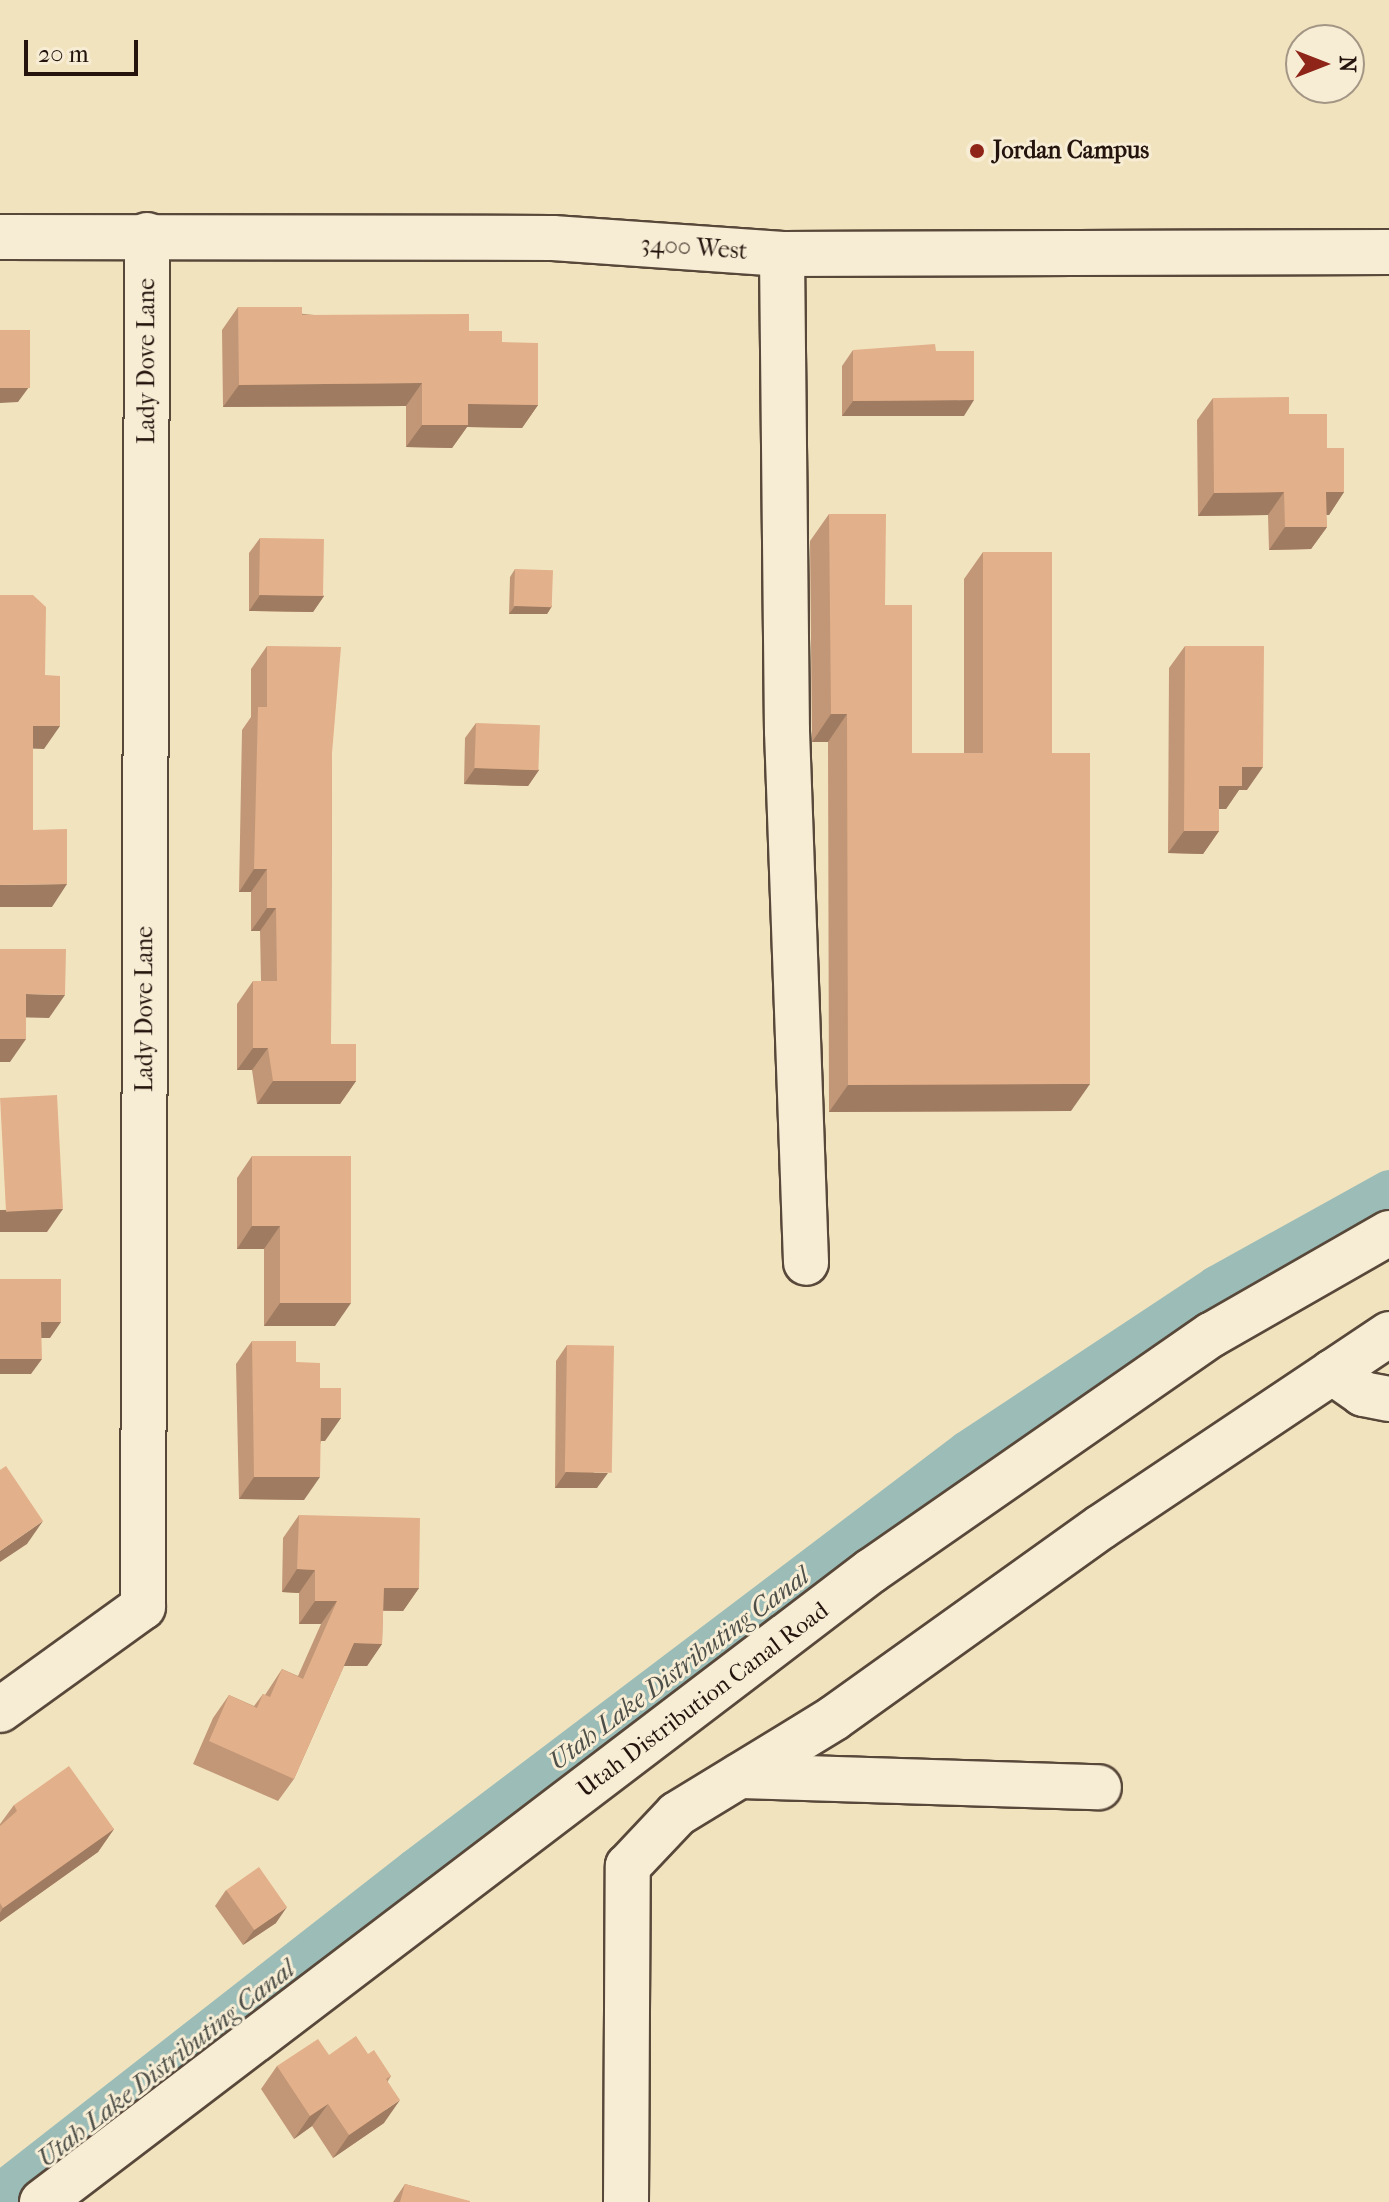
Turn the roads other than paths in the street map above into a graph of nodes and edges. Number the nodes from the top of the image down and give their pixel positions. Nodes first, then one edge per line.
1 (147, 235) junction
2 (0, 237) edge
3 (1389, 252) edge
4 (782, 254) junction
5 (1389, 1233) edge
6 (806, 1263) dead end
7 (1389, 1334) edge
8 (1332, 1372) junction
9 (1389, 1399) edge
10 (0, 1710) edge
11 (740, 1776) junction
12 (1099, 1787) dead end
13 (42, 2202) edge
14 (626, 2202) edge

1 - 2 street, 3400 West
1 - 4 street, 3400 West
1 - 10 street, Lady Dove Lane
3 - 4 street, 3400 West
4 - 6 street
5 - 13 street, Utah Distribution Canal Road
7 - 8 street
8 - 9 street
8 - 11 street
11 - 12 street
11 - 14 street

